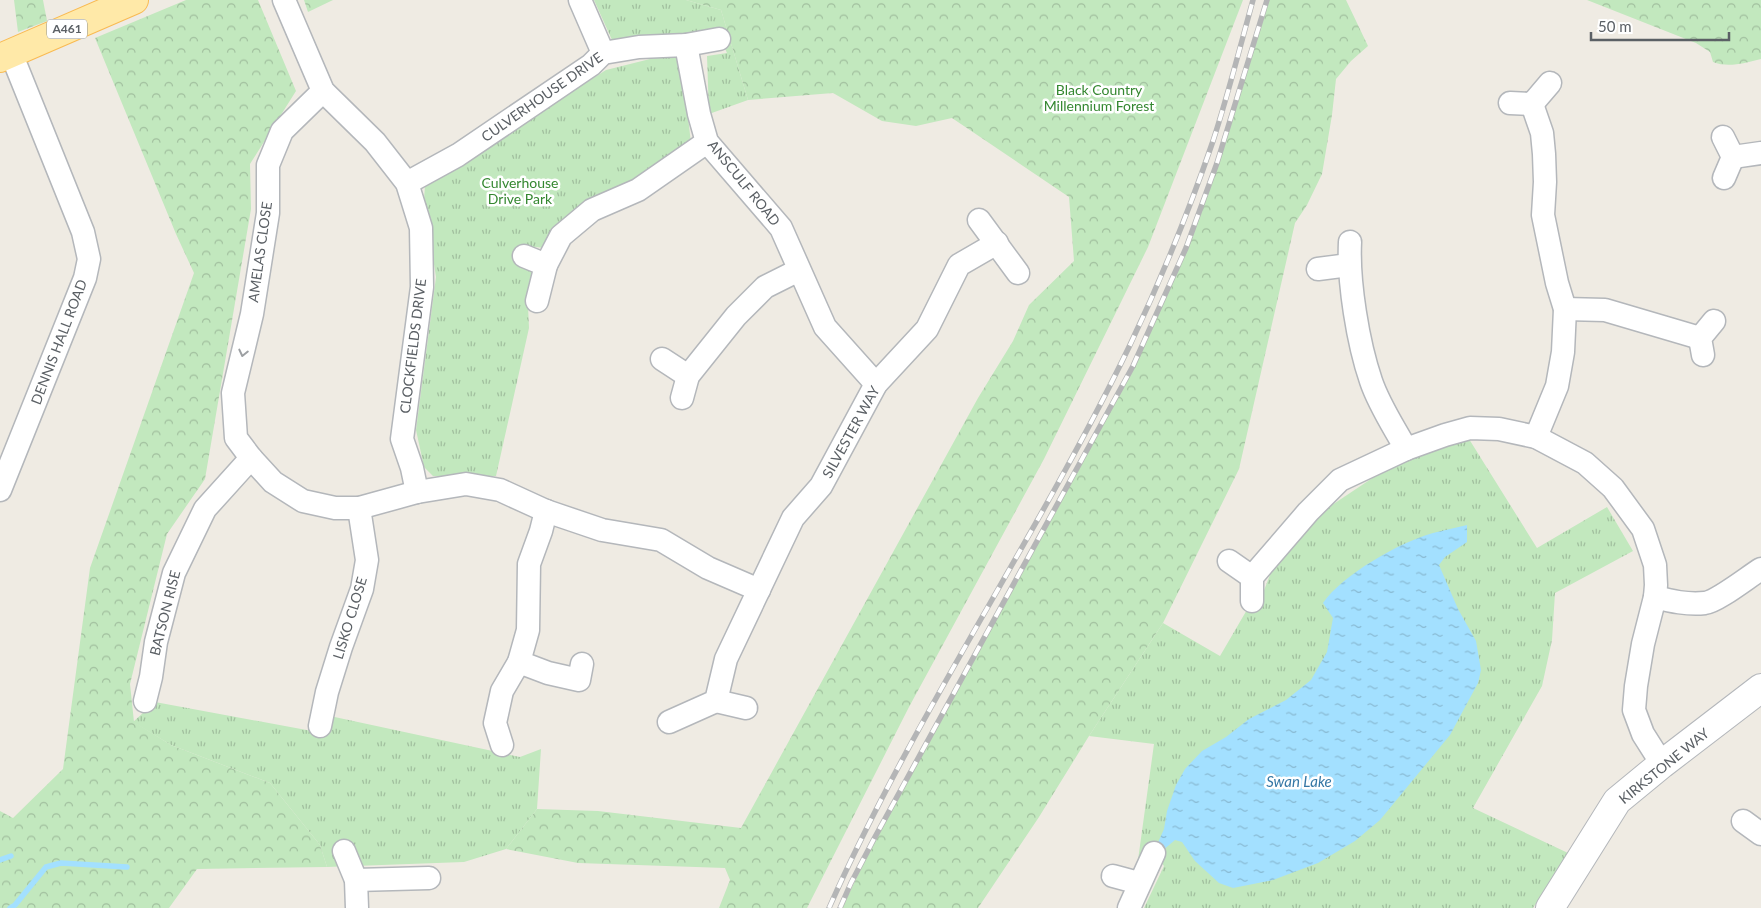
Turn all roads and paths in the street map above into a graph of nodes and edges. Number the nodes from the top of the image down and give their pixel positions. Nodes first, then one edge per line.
1 (134, 0) edge
2 (284, 0) edge
3 (580, 0) edge
4 (719, 39) dead end
5 (686, 45) junction
6 (604, 53) junction
7 (6, 55) edge
8 (1550, 83) dead end
9 (323, 91) junction
10 (1510, 103) dead end
11 (1532, 104) junction
12 (1723, 137) dead end
13 (707, 142) junction
14 (1761, 153) edge
15 (1733, 157) junction
16 (1724, 178) dead end
17 (407, 183) junction
18 (979, 220) dead end
19 (1350, 242) dead end
20 (997, 243) junction
21 (524, 256) dead end
22 (546, 265) junction
23 (1349, 265) junction
24 (1318, 269) dead end
25 (799, 270) junction
26 (1018, 273) dead end
27 (537, 301) dead end
28 (1565, 309) junction
29 (1706, 338) dead end
30 (662, 359) dead end
31 (688, 376) junction
32 (876, 384) junction
33 (682, 398) dead end
34 (1536, 437) junction
35 (1406, 449) junction
36 (251, 458) junction
37 (0, 490) edge
38 (417, 492) junction
39 (359, 508) junction
40 (546, 511) junction
41 (1229, 561) dead end
42 (1761, 569) edge
43 (1252, 577) junction
44 (759, 590) junction
45 (1655, 597) junction
46 (1252, 601) dead end
47 (518, 662) junction
48 (582, 664) dead end
49 (1761, 688) edge
50 (145, 701) dead end
51 (716, 701) junction
52 (746, 708) dead end
53 (669, 722) dead end
54 (320, 726) dead end
55 (502, 745) dead end
56 (1662, 764) junction
57 (1743, 820) dead end
58 (1761, 834) edge
59 (344, 851) dead end
60 (1154, 853) dead end
61 (1113, 876) dead end
62 (429, 878) dead end
63 (356, 880) junction
64 (1139, 883) junction
65 (357, 908) edge
66 (1129, 908) edge
67 (1550, 908) edge

1 - 7 main road, A461
2 - 9 street, CLOCKFIELDS DRIVE
3 - 6 street
4 - 5 street, CULVERHOUSE DRIVE
5 - 6 street, CULVERHOUSE DRIVE
5 - 13 street, ANSCULF ROAD
6 - 17 street, CULVERHOUSE DRIVE
7 - 37 street, DENNIS HALL ROAD
8 - 11 street
9 - 17 street, CLOCKFIELDS DRIVE
9 -> 36 street, AMELAS CLOSE
10 - 11 street
11 - 28 street
12 - 15 street
13 - 22 street
13 - 25 street, ANSCULF ROAD
14 - 15 street
15 - 16 street
17 - 38 street, CLOCKFIELDS DRIVE
18 - 20 street
19 - 23 street
20 - 26 street
20 - 32 street, SILVESTER WAY
21 - 22 street
22 - 27 street
23 - 24 street
23 - 35 street
25 - 31 street
25 - 32 street, ANSCULF ROAD
28 - 29 street
28 - 34 street
30 - 31 street
31 - 33 street
32 - 44 street, SILVESTER WAY
34 - 35 street
34 - 45 street
35 - 43 street
36 - 39 street, AMELAS CLOSE
36 - 50 street, BATSON RISE
38 - 39 street, AMELAS CLOSE
38 - 40 street, AMELAS CLOSE
39 - 54 street, LISKO CLOSE
40 - 44 street, AMELAS CLOSE
40 - 47 street
41 - 43 street
42 - 45 street
43 - 46 street
44 - 51 street, SILVESTER WAY
45 - 56 street
47 - 48 street
47 - 55 street
49 - 56 street, KIRKSTONE WAY
51 - 52 street
51 - 53 street
56 - 67 street, KIRKSTONE WAY
57 - 58 street
59 - 63 street
60 - 64 street
61 - 64 street
62 - 63 street
63 - 65 street
64 - 66 street

